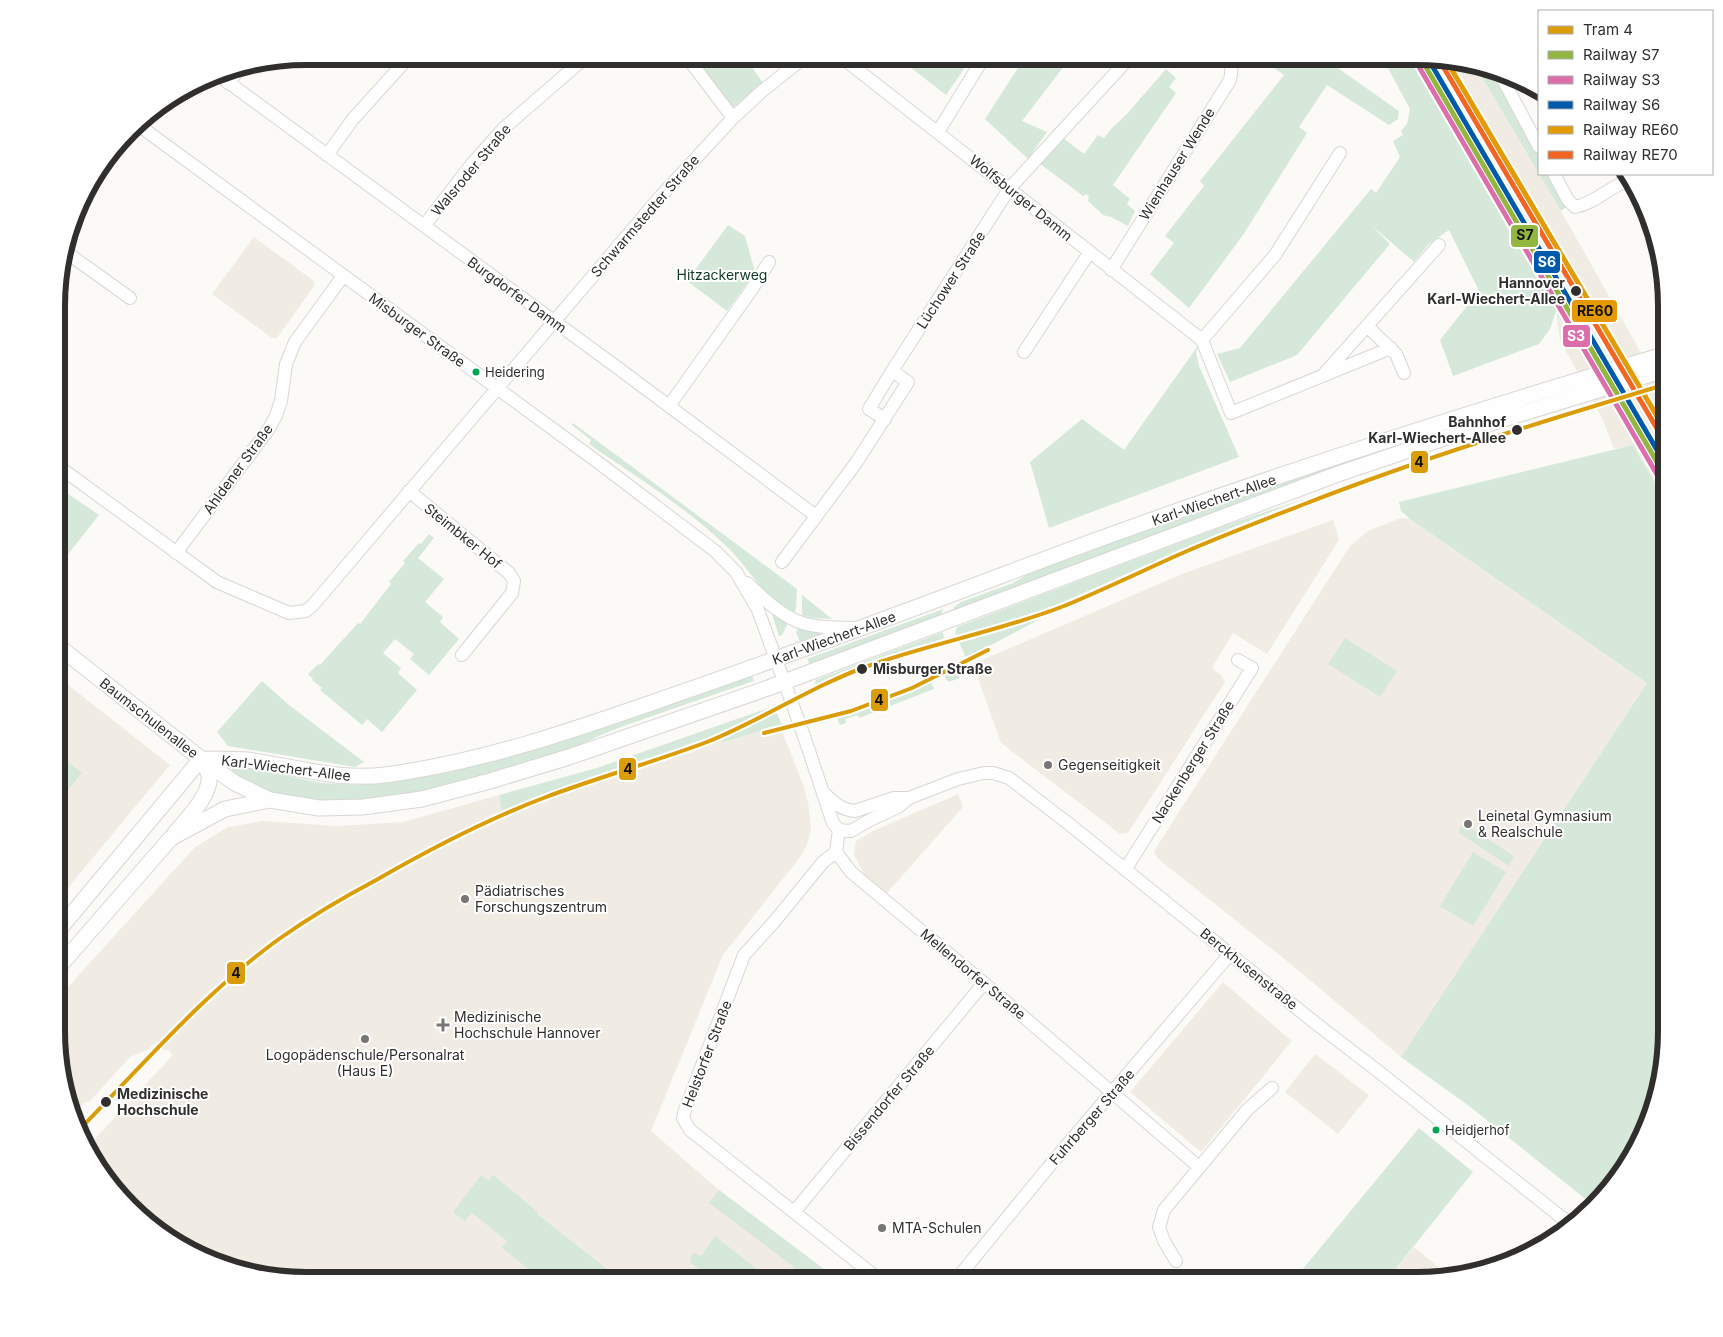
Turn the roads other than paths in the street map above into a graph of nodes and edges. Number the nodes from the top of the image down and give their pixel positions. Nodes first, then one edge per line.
1 (402, 65) edge
2 (577, 65) edge
3 (693, 65) edge
4 (795, 65) edge
5 (852, 65) edge
6 (979, 65) edge
7 (1123, 65) edge
8 (1231, 65) edge
9 (232, 77) edge
10 (225, 79) edge
11 (1504, 81) edge
12 (228, 82) junction
13 (733, 118) junction
14 (143, 129) edge
15 (938, 132) junction
16 (1538, 145) edge
17 (1340, 153) dead end
18 (327, 155) junction
19 (1555, 175) edge
20 (1624, 182) edge
21 (1009, 189) junction
22 (424, 226) junction
23 (1439, 245) dead end
24 (1089, 253) junction
25 (71, 255) edge
26 (769, 262) dead end
27 (1111, 270) junction
28 (343, 276) junction
29 (130, 298) dead end
30 (553, 321) junction
31 (1368, 327) junction
32 (1202, 340) junction
33 (1391, 348) junction
34 (1024, 352) dead end
35 (1658, 357) edge
36 (892, 371) junction
37 (1658, 371) edge
38 (1404, 373) dead end
39 (1322, 376) junction
40 (497, 388) junction
41 (1567, 392) junction
42 (669, 406) junction
43 (885, 419) junction
44 (65, 471) edge
45 (409, 491) junction
46 (816, 516) junction
47 (176, 553) junction
48 (782, 562) dead end
49 (736, 572) junction
50 (861, 628) junction
51 (65, 652) edge
52 (462, 655) dead end
53 (776, 660) junction
54 (1238, 660) dead end
55 (784, 682) junction
56 (201, 759) junction
57 (823, 793) junction
58 (909, 798) junction
59 (270, 800) junction
60 (839, 830) junction
61 (171, 838) junction
62 (836, 852) junction
63 (1125, 870) junction
64 (65, 922) edge
65 (1230, 954) junction
66 (65, 960) edge
67 (984, 983) junction
68 (1272, 1088) dead end
69 (1113, 1092) junction
70 (1199, 1167) junction
71 (794, 1212) junction
72 (1563, 1223) edge
73 (1176, 1261) dead end
74 (872, 1272) edge
75 (962, 1272) edge

1 - 18 street
2 - 22 street, Walsroder Straße
3 - 13 street
4 - 13 street, Schwarmstedter Straße
5 - 15 street, Wolfsburger Damm
6 - 15 street
7 - 21 street
8 - 27 street, Wienhauser Wende
9 - 12 street
10 - 12 street, Burgdorfer Damm
11 - 16 street
12 - 18 street, Burgdorfer Damm
13 - 30 street, Schwarmstedter Straße
14 - 28 street, Misburger Straße
15 - 21 street, Wolfsburger Damm
17 - 32 street
18 - 22 street, Burgdorfer Damm
19 - 20 street
21 - 24 street, Wolfsburger Damm
21 - 36 street, Lüchower Straße
22 - 30 street, Burgdorfer Damm
23 - 31 street
24 - 27 street, Wolfsburger Damm
24 - 34 street
25 - 29 street
26 - 42 street
27 - 32 street, Wolfsburger Damm
28 - 40 street, Misburger Straße
28 - 47 street, Ahldener Straße
30 - 40 street, Schwarmstedter Straße
30 - 42 street, Burgdorfer Damm
31 - 33 street
31 - 39 street
32 - 39 street
33 - 38 street
33 - 39 street
35 - 41 main road, Karl-Wiechert-Allee
36 - 43 street
36 - 43 street, Lüchower Straße
37 - 41 main road, Karl-Wiechert-Allee
40 - 45 street
40 - 49 street, Misburger Straße
41 - 50 main road, Karl-Wiechert-Allee
41 - 55 main road, Karl-Wiechert-Allee
42 - 46 street, Burgdorfer Damm
43 - 46 street
44 - 47 street
45 - 47 street
45 - 52 street, Steimbker Hof
46 - 48 street
49 - 50 street
49 - 53 street, Misburger Straße
50 - 53 main road, Karl-Wiechert-Allee
51 - 56 main road, Baumschulenallee
53 - 55 street
53 - 56 main road, Karl-Wiechert-Allee
54 - 63 street, Nackenberger Straße
55 - 57 street
55 - 59 main road, Karl-Wiechert-Allee
56 - 59 main road, Baumschulenallee
56 - 61 main road
56 - 64 main road, Karl-Wiechert-Allee
57 - 58 street, Berckhusenstraße
57 - 60 street
58 - 60 street, Berckhusenstraße
58 - 63 street, Berckhusenstraße
59 - 61 main road, Karl-Wiechert-Allee
60 - 62 street
61 - 66 main road, Karl-Wiechert-Allee
62 - 67 street, Mellendorfer Straße
62 - 71 street, Helstorfer Straße
63 - 65 street, Berckhusenstraße
65 - 69 street, Fuhrberger Straße
65 - 72 street, Berckhusenstraße
67 - 69 street, Mellendorfer Straße
67 - 71 street, Bissendorfer Straße
68 - 70 street
69 - 70 street
69 - 75 street, Fuhrberger Straße
70 - 73 street
71 - 74 street, Helstorfer Straße

